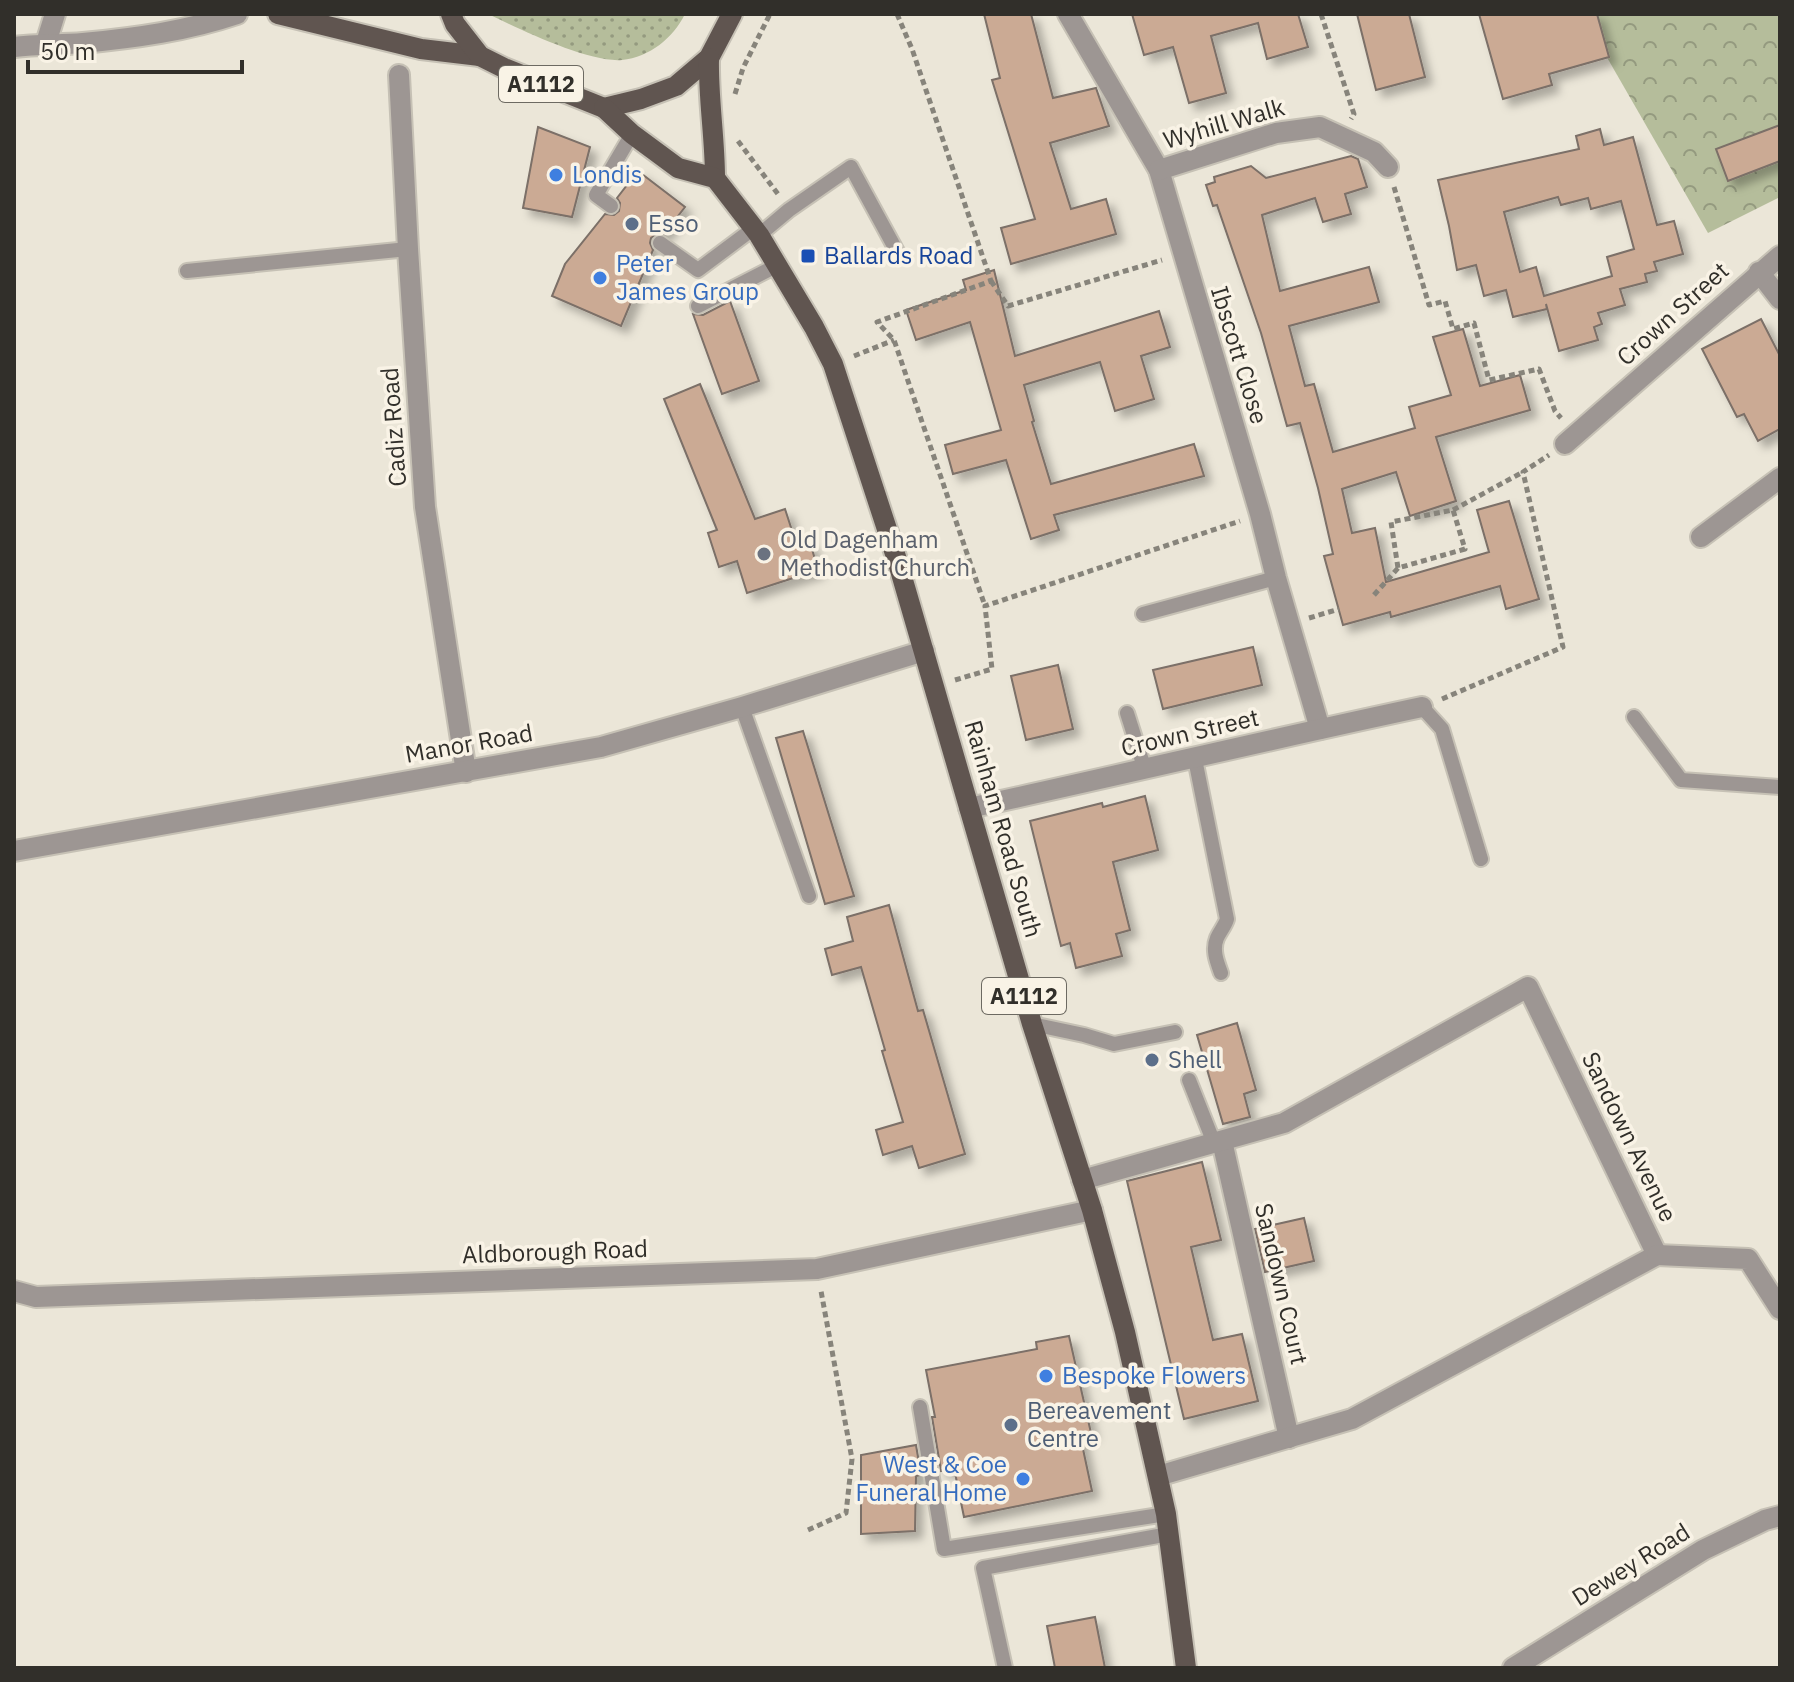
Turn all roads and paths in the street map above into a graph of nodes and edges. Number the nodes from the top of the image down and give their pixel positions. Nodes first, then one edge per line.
1 (55, 14) edge
2 (237, 14) edge
3 (278, 14) edge
4 (451, 14) edge
5 (732, 14) edge
6 (770, 14) edge
7 (897, 14) edge
8 (1068, 14) edge
9 (1321, 14) edge
10 (46, 43) junction
11 (14, 47) edge
12 (480, 56) junction
13 (709, 58) junction
14 (399, 75) dead end
15 (735, 95) dead end
16 (604, 108) junction
17 (632, 134) junction
18 (735, 136) dead end
19 (1342, 138) junction
20 (1388, 167) joint
21 (1159, 170) junction
22 (715, 178) junction
23 (611, 206) dead end
24 (789, 210) junction
25 (757, 232) junction
26 (660, 243) dead end
27 (408, 249) junction
28 (1182, 254) junction
29 (1780, 256) edge
30 (900, 257) dead end
31 (778, 265) junction
32 (187, 271) dead end
33 (1759, 272) junction
34 (991, 281) junction
35 (1780, 299) edge
36 (698, 306) dead end
37 (894, 340) junction
38 (833, 364) junction
39 (1571, 439) junction
40 (1523, 472) junction
41 (1780, 478) edge
42 (1453, 510) junction
43 (1260, 514) junction
44 (1701, 537) dead end
45 (1398, 568) junction
46 (1276, 578) junction
47 (1374, 595) dead end
48 (985, 606) junction
49 (1143, 614) dead end
50 (924, 651) junction
51 (934, 686) junction
52 (742, 707) junction
53 (1422, 707) junction
54 (1127, 713) dead end
55 (1634, 717) dead end
56 (1320, 729) junction
57 (1195, 759) junction
58 (1145, 770) junction
59 (466, 772) junction
60 (1780, 787) edge
61 (969, 808) junction
62 (14, 851) edge
63 (1481, 859) dead end
64 (809, 896) dead end
65 (1221, 973) dead end
66 (1032, 1024) junction
67 (1175, 1032) dead end
68 (1189, 1080) dead end
69 (1218, 1142) junction
70 (1082, 1180) junction
71 (1092, 1210) junction
72 (1657, 1255) junction
73 (817, 1269) junction
74 (14, 1291) edge
75 (1780, 1309) edge
76 (920, 1407) dead end
77 (1289, 1438) junction
78 (1158, 1476) junction
79 (1780, 1516) edge
80 (1168, 1524) junction
81 (808, 1530) dead end
82 (1005, 1668) edge
83 (1186, 1668) edge
84 (1513, 1668) edge

1 - 10 street
2 - 10 street
3 - 12 main road, A1112
4 - 12 main road, A1112
5 - 13 main road, A1112
6 - 15 path
7 - 34 path
8 - 21 street, Ibscott Close
9 - 19 path
10 - 11 street
12 - 16 main road, A1112
13 - 16 main road, A1112
13 - 22 main road, A1112
14 - 27 street, Cadiz Road
16 - 17 main road, A1112
17 - 22 main road, A1112
17 - 23 lane
18 - 24 path
19 - 20 street, Wyhill Walk
19 - 21 street, Wyhill Walk
20 - 39 path
21 - 28 street, Ibscott Close
22 - 25 main road, Rainham Road South / A1112
24 - 25 lane
24 - 30 lane
25 - 26 lane
25 - 31 main road, Rainham Road South / A1112
27 - 32 lane
27 - 59 street, Cadiz Road
28 - 34 path
28 - 43 street, Ibscott Close
29 - 33 street, Crown Street
31 - 36 lane
31 - 38 main road, Rainham Road South / A1112
33 - 35 street
33 - 39 street, Crown Street
34 - 37 path
37 - 38 path
37 - 48 path
38 - 50 main road, Rainham Road South / A1112
39 - 40 path
40 - 42 path
40 - 53 path
41 - 44 street
42 - 45 path
42 - 45 path
43 - 46 street, Ibscott Close
43 - 48 path
45 - 47 path
46 - 49 lane
46 - 56 street, Ibscott Close
48 - 51 path
50 - 51 main road, Rainham Road South / A1112
50 - 52 street, Manor Road
51 - 61 main road, Rainham Road South / A1112
52 - 59 street, Manor Road
52 - 64 lane
53 - 56 street, Crown Street
53 - 63 lane
54 - 58 lane
55 - 60 lane
56 - 57 street, Crown Street
57 - 58 street, Crown Street
57 - 65 lane
58 - 61 street, Crown Street
59 - 62 street, Manor Road
61 - 66 main road, Rainham Road South / A1112
66 - 67 lane
66 - 70 main road, Rainham Road South / A1112
68 - 69 lane
69 - 70 street, Sandown Avenue
69 - 72 street, Sandown Avenue
69 - 77 street, Sandown Court
70 - 71 main road, Rainham Road South / A1112
71 - 73 street, Aldborough Road
71 - 78 main road, Rainham Road South / A1112
72 - 75 street
72 - 77 street, Sandown Avenue
73 - 74 street, Aldborough Road
73 - 81 path
76 - 80 lane
77 - 78 street, Sandown Avenue
78 - 80 main road, Rainham Road South / A1112
79 - 84 street, Dewey Road
80 - 82 lane
80 - 83 main road, Rainham Road South / A1112

